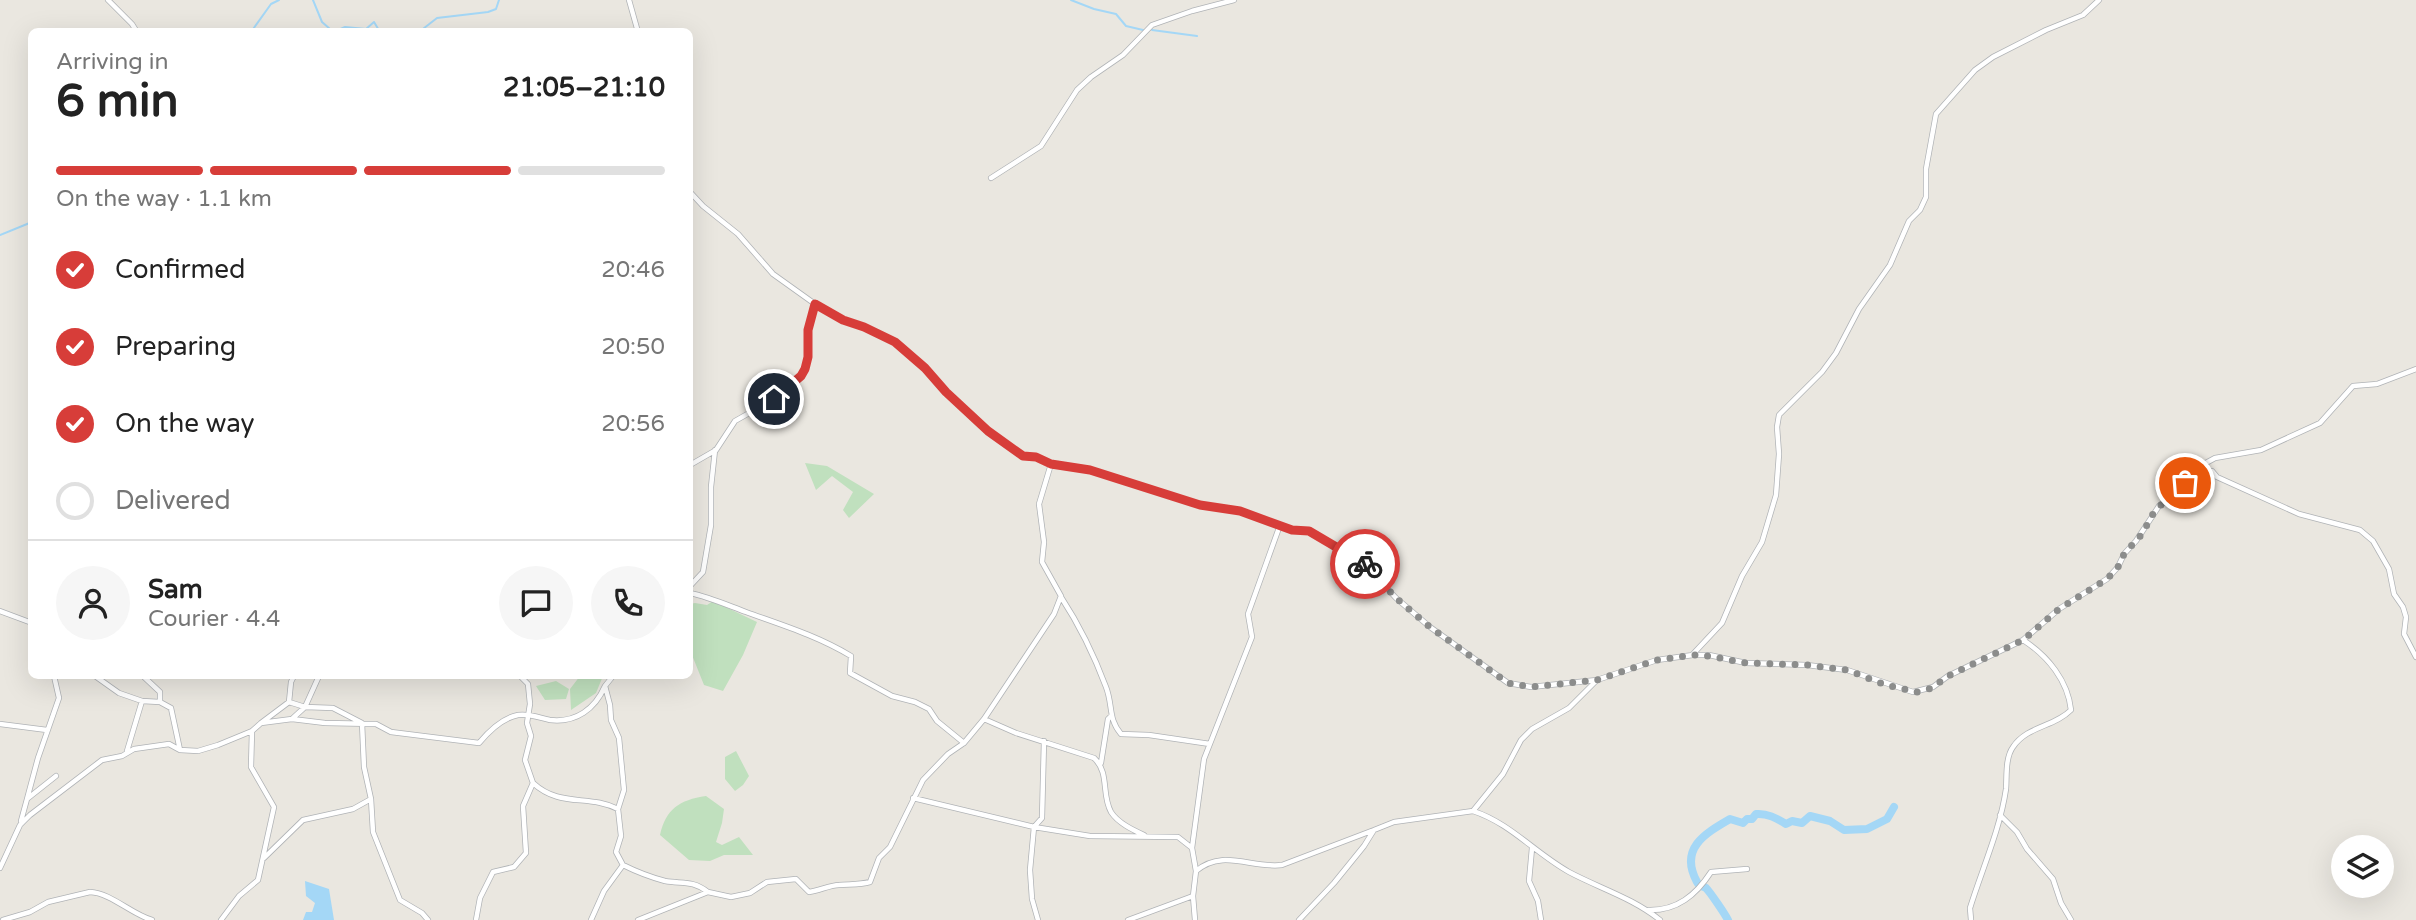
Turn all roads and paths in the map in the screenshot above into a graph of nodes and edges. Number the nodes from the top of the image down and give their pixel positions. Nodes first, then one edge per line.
1 (108, 0) edge
2 (629, 0) edge
3 (1234, 0) edge
4 (2098, 0) edge
5 (134, 28) edge
6 (637, 28) edge
7 (991, 178) dead end
8 (693, 195) edge
9 (815, 304) junction
10 (2416, 369) edge
11 (716, 450) junction
12 (693, 463) edge
13 (1051, 464) junction
14 (2195, 472) junction
15 (1280, 525) junction
16 (693, 583) edge
17 (693, 594) edge
18 (1061, 596) junction
19 (0, 611) edge
20 (28, 622) edge
21 (2023, 640) junction
22 (1693, 655) junction
23 (2416, 657) edge
24 (55, 679) edge
25 (99, 679) edge
26 (146, 679) edge
27 (292, 679) edge
28 (318, 679) edge
29 (523, 679) edge
30 (610, 679) edge
31 (1597, 680) junction
32 (605, 686) junction
33 (142, 701) junction
34 (160, 702) junction
35 (289, 702) junction
36 (304, 707) junction
37 (527, 715) junction
38 (1112, 715) junction
39 (292, 719) junction
40 (985, 719) junction
41 (261, 723) junction
42 (362, 723) junction
43 (0, 724) edge
44 (47, 730) junction
45 (252, 731) junction
46 (1044, 741) junction
47 (964, 743) junction
48 (1210, 744) junction
49 (180, 750) junction
50 (127, 751) junction
51 (1101, 764) junction
52 (56, 776) dead end
53 (533, 783) junction
54 (27, 799) junction
55 (370, 799) junction
56 (913, 799) junction
57 (618, 809) junction
58 (1473, 811) junction
59 (2000, 815) junction
60 (20, 825) junction
61 (1034, 827) junction
62 (1374, 830) junction
63 (1146, 836) junction
64 (1192, 848) junction
65 (1532, 848) junction
66 (263, 859) junction
67 (623, 865) junction
68 (0, 868) edge
69 (1747, 869) dead end
70 (1196, 871) junction
71 (708, 892) junction
72 (1193, 895) junction
73 (1647, 910) junction
74 (4, 920) edge
75 (152, 920) edge
76 (221, 920) edge
77 (428, 920) edge
78 (476, 920) edge
79 (591, 920) edge
80 (638, 920) edge
81 (1038, 920) edge
82 (1128, 920) edge
83 (1195, 920) edge
84 (1299, 920) edge
85 (1541, 920) edge
86 (1660, 920) edge
87 (1970, 920) edge
88 (2071, 920) edge

1 - 5 street
2 - 6 street
3 - 7 street
4 - 22 street
8 - 9 street
9 - 11 street
9 - 13 street
10 - 14 street
11 - 12 street
11 - 16 street
13 - 15 street
13 - 18 street
14 - 21 street
14 - 23 street
15 - 31 street
15 - 48 street
17 - 47 street
18 - 38 street
18 - 40 street
19 - 20 street
21 - 22 street
21 - 59 street
22 - 31 street
24 - 44 street
25 - 33 street
26 - 34 street
27 - 35 street
28 - 36 street
29 - 37 street
30 - 32 street
31 - 58 street
32 - 37 street
32 - 57 street
33 - 34 street
33 - 50 street
34 - 49 street
35 - 36 street
35 - 41 street
36 - 39 street
36 - 42 street
37 - 42 street
37 - 53 street
38 - 48 street
38 - 51 street
39 - 41 street
39 - 42 street
40 - 46 street
40 - 47 street
41 - 45 street
42 - 55 street
43 - 44 street
44 - 54 street
45 - 49 street
45 - 66 street
46 - 51 street
46 - 61 street
47 - 56 street
48 - 64 street
49 - 50 street
50 - 60 street
51 - 63 street
52 - 54 street
53 - 57 street
53 - 78 street
54 - 60 street
55 - 66 street
55 - 77 street
56 - 61 street
56 - 71 street
57 - 67 street
58 - 62 street
58 - 65 street
59 - 87 street
59 - 88 street
60 - 68 street
61 - 63 street
61 - 81 street
62 - 70 street
62 - 84 street
63 - 64 street
64 - 70 street
65 - 73 street
65 - 85 street
66 - 76 street
67 - 71 street
67 - 79 street
69 - 73 street
70 - 72 street
71 - 80 street
72 - 82 street
72 - 83 street
73 - 86 street
74 - 75 street

